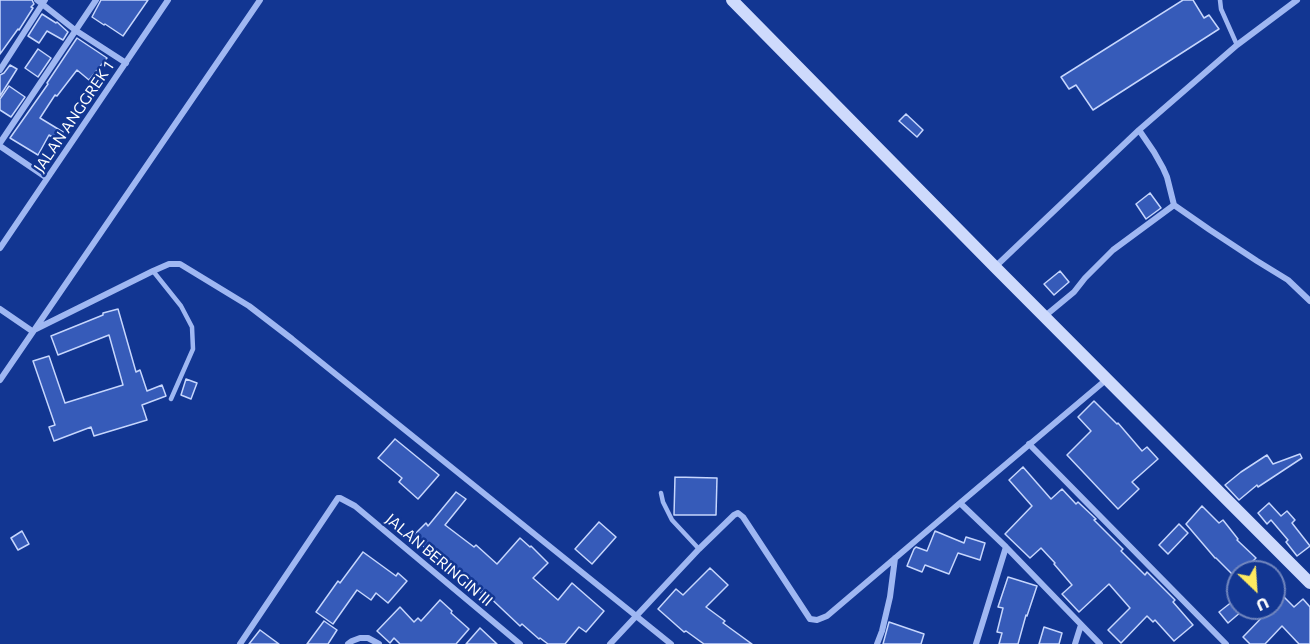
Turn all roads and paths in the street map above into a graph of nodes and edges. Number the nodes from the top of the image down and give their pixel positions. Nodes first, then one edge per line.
1 (96, 0) edge
2 (168, 0) edge
3 (260, 0) edge
4 (732, 0) edge
5 (1220, 0) edge
6 (1297, 0) edge
7 (42, 1) edge
8 (75, 30) junction
9 (1237, 45) junction
10 (126, 63) junction
11 (0, 70) edge
12 (1139, 130) junction
13 (0, 144) edge
14 (47, 178) junction
15 (1174, 205) junction
16 (0, 248) edge
17 (995, 267) junction
18 (153, 271) junction
19 (1310, 301) edge
20 (0, 309) edge
21 (1045, 316) junction
22 (32, 331) junction
23 (1107, 379) junction
24 (0, 380) edge
25 (171, 399) dead end
26 (1029, 444) junction
27 (661, 493) dead end
28 (960, 503) junction
29 (1006, 547) junction
30 (699, 549) junction
31 (895, 558) junction
32 (1310, 583) edge
33 (636, 617) junction
34 (1081, 625) junction
35 (240, 644) edge
36 (348, 644) edge
37 (379, 644) edge
38 (520, 644) edge
39 (610, 644) edge
40 (671, 644) edge
41 (877, 644) edge
42 (976, 644) edge
43 (1075, 644) edge
44 (1100, 644) edge
45 (1226, 644) edge

1 - 8 street
2 - 10 street, JALAN ANGGREK 1
3 - 22 street
4 - 17 street
5 - 9 lane
6 - 9 street
7 - 8 street
7 - 11 street
8 - 10 street
8 - 13 street
9 - 12 street
10 - 14 street, JALAN ANGGREK 1
12 - 15 street
12 - 17 street
13 - 14 street
14 - 16 street, JALAN ANGGREK 1
15 - 19 street
15 - 21 street
17 - 21 street
18 - 22 street
18 - 25 lane
18 - 33 street
20 - 22 street
21 - 23 street
22 - 24 street
23 - 26 street
23 - 32 street
26 - 28 street
26 - 45 street
27 - 30 lane
28 - 29 street
28 - 31 street
29 - 34 street
29 - 42 street
30 - 31 street
30 - 33 street
31 - 41 street
33 - 39 street
33 - 40 street
34 - 43 street
34 - 44 street
35 - 38 street, JALAN BERINGIN III
36 - 37 street

